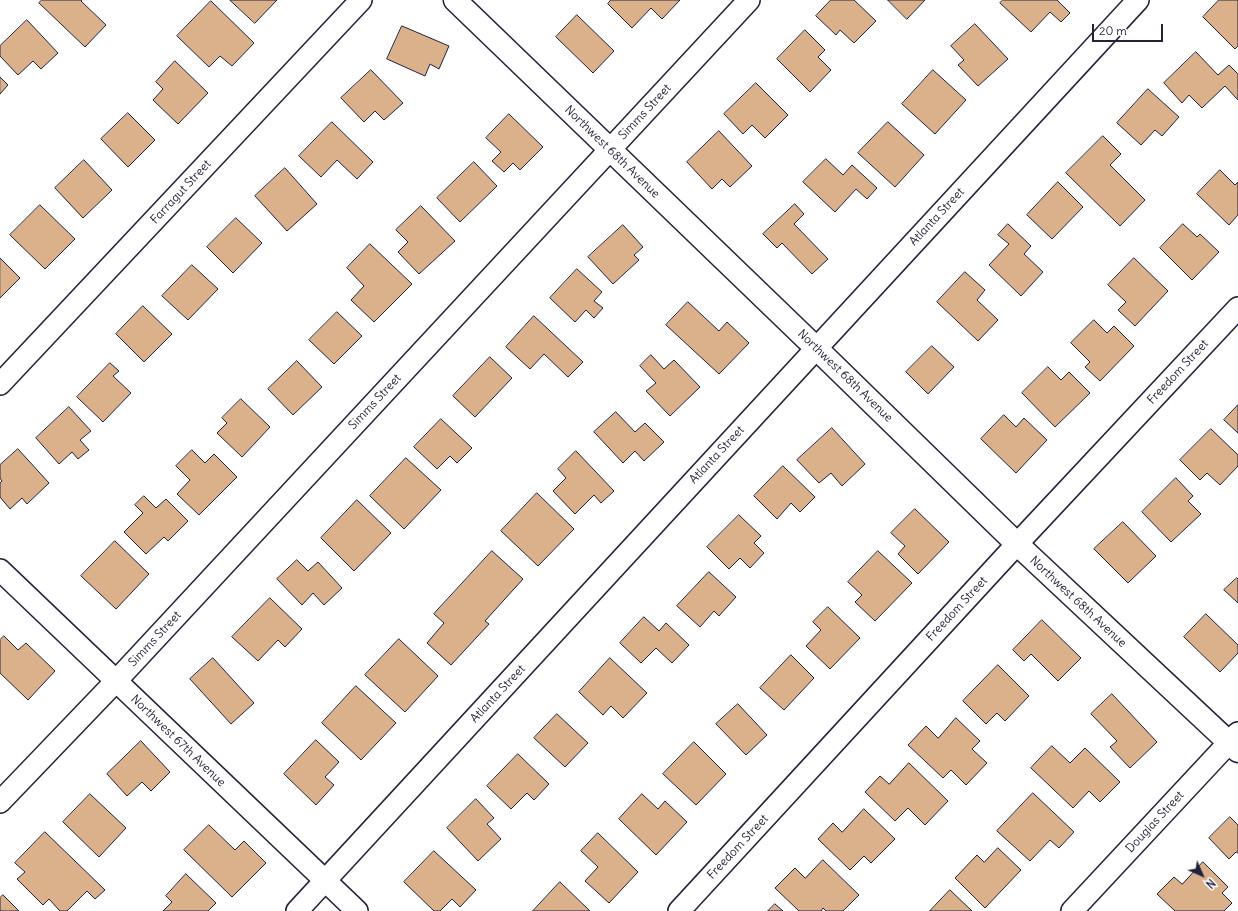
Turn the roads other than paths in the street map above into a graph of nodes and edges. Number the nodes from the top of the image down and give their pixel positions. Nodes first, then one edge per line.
1 (361, 0) edge
2 (455, 0) edge
3 (749, 0) edge
4 (1138, 0) edge
5 (610, 149) junction
6 (1238, 308) edge
7 (816, 348) junction
8 (0, 384) edge
9 (1017, 544) junction
10 (0, 570) edge
11 (116, 681) junction
12 (1235, 742) edge
13 (0, 802) edge
14 (326, 881) junction
15 (297, 911) edge
16 (357, 911) edge
17 (679, 911) edge
18 (1072, 911) edge

1 - 8 street, Farragut Street
2 - 5 street, Northwest 68th Avenue
3 - 5 street, Simms Street
4 - 7 street, Atlanta Street
5 - 7 street, Northwest 68th Avenue
5 - 11 street, Simms Street
6 - 9 street, Freedom Street
7 - 9 street, Northwest 68th Avenue
7 - 14 street, Atlanta Street
9 - 12 street, Northwest 68th Avenue
9 - 17 street, Freedom Street
10 - 11 street, Northwest 67th Avenue
11 - 13 street, Simms Street
11 - 14 street, Northwest 67th Avenue
12 - 18 street, Douglas Street
14 - 15 street, Atlanta Street
14 - 16 street, Northwest 67th Avenue

